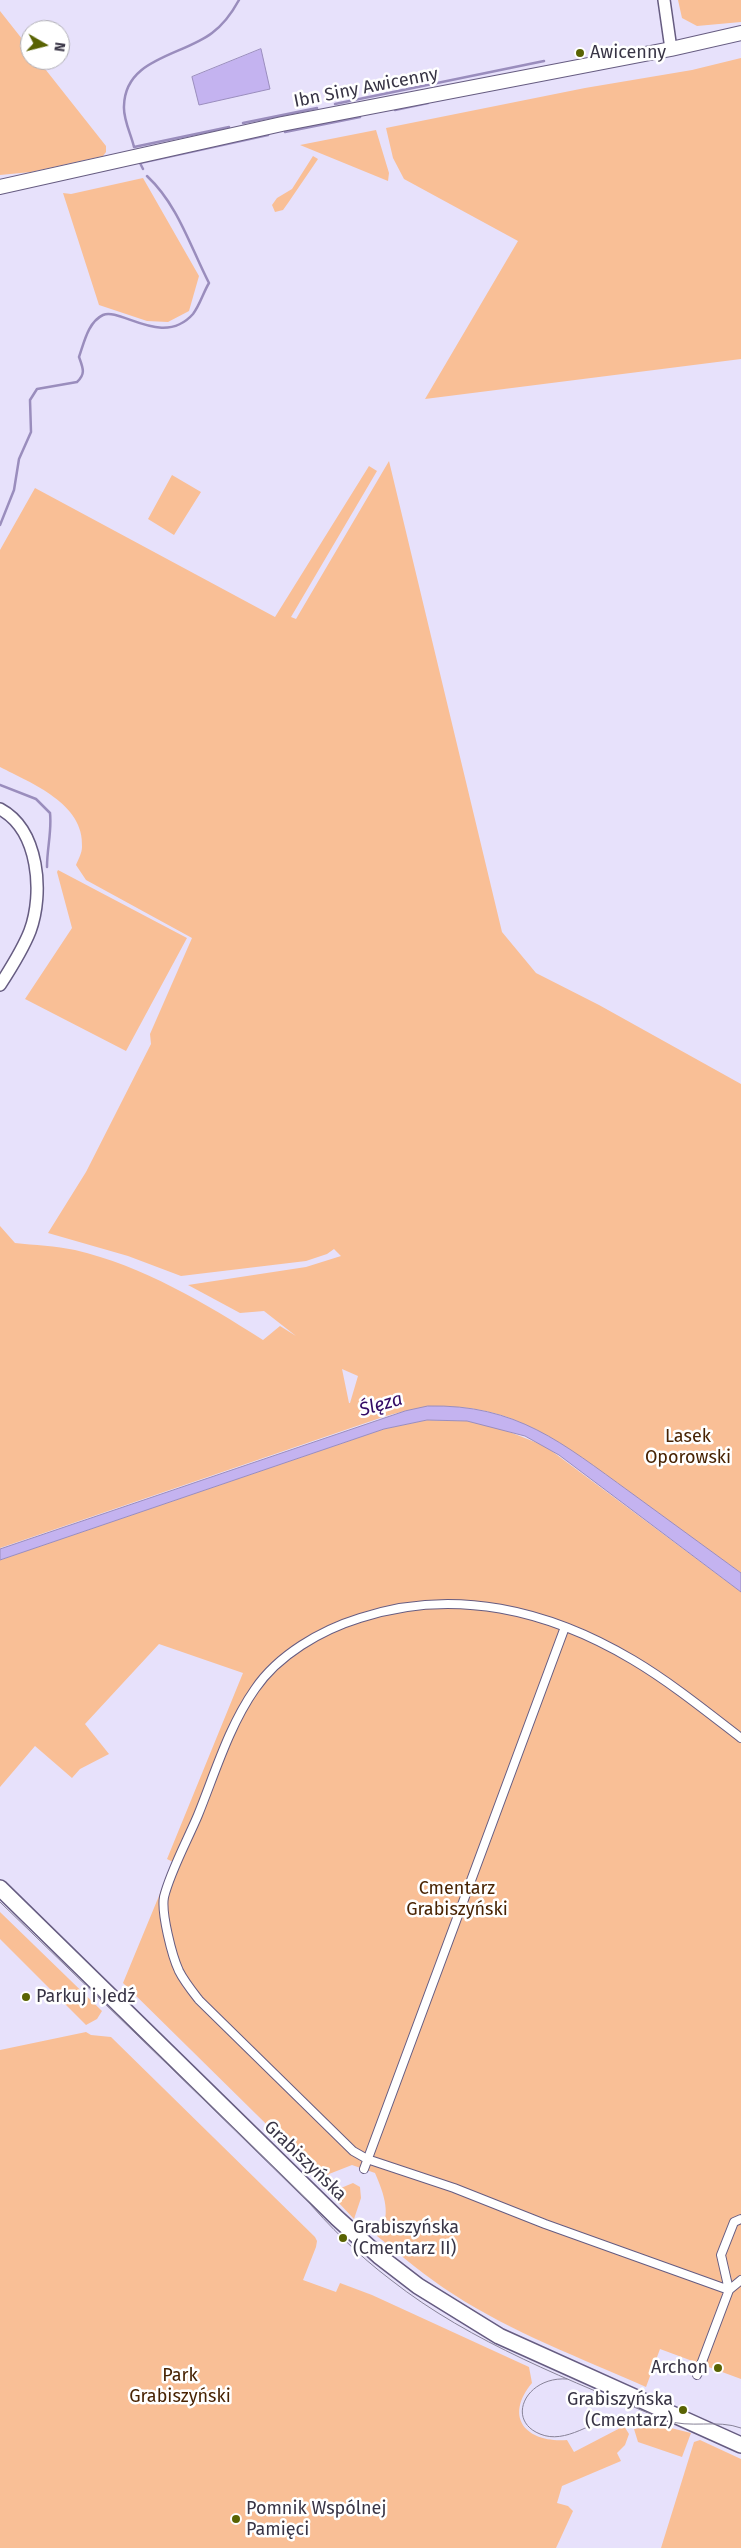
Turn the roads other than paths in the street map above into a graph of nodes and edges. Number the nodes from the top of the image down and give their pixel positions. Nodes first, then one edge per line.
1 (664, 0) edge
2 (741, 33) edge
3 (671, 49) junction
4 (0, 187) edge
5 (0, 809) edge
6 (0, 984) edge
7 (565, 1627) junction
8 (741, 1738) edge
9 (0, 1888) edge
10 (367, 2159) junction
11 (364, 2169) dead end
12 (741, 2219) edge
13 (741, 2280) edge
14 (729, 2290) junction
15 (697, 2375) dead end
16 (741, 2445) edge

1 - 3 street
2 - 3 street, Ibn Siny Awicenny
3 - 4 street, Ibn Siny Awicenny
5 - 6 street
7 - 8 street
7 - 10 street
7 - 10 street
9 - 16 main road, Grabiszyńska
10 - 11 street
10 - 14 street
12 - 14 street
13 - 14 street
14 - 15 street

